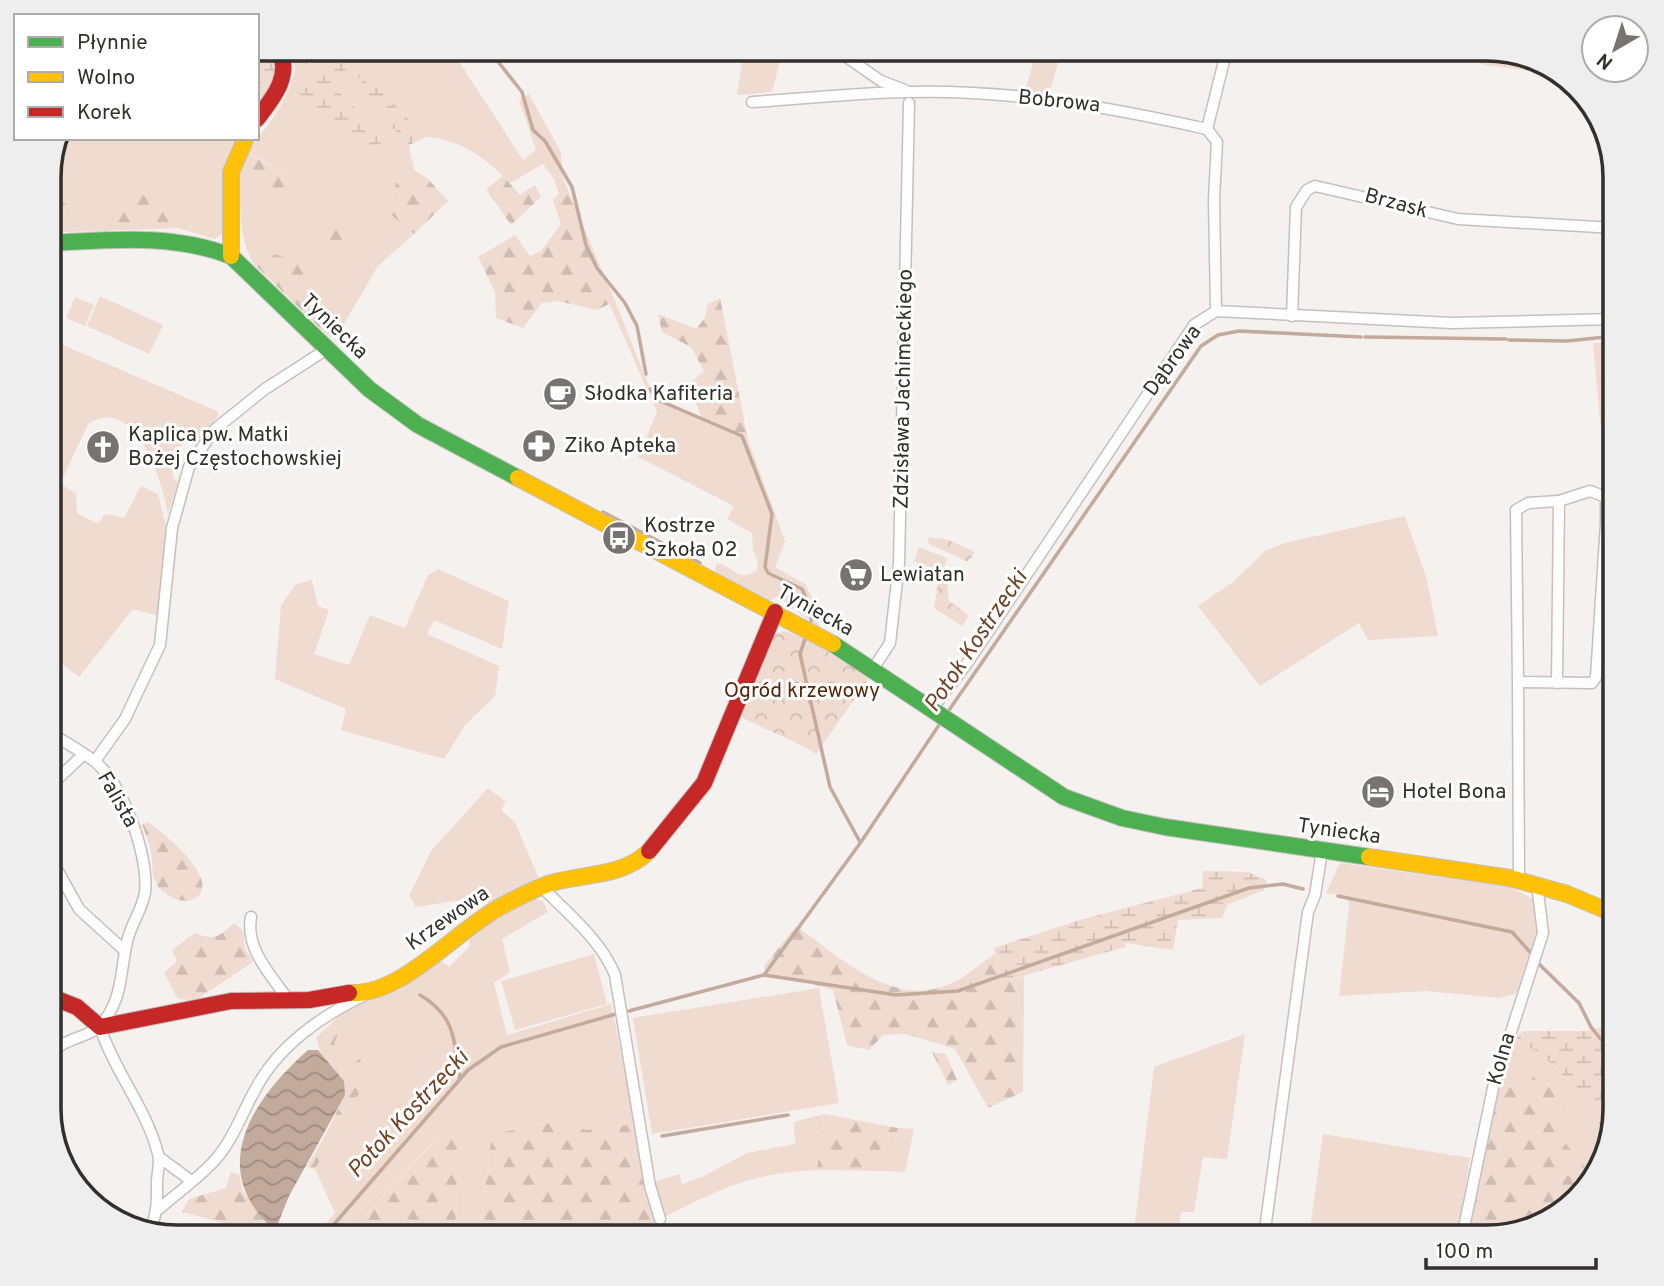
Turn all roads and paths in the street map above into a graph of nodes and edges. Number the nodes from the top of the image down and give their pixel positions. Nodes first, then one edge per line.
1 (283, 61) edge
2 (852, 61) edge
3 (1224, 61) edge
4 (908, 97) junction
5 (752, 102) dead end
6 (259, 117) edge
7 (1207, 130) junction
8 (245, 140) edge
9 (1603, 228) edge
10 (61, 243) edge
11 (231, 256) junction
12 (1216, 311) junction
13 (1292, 316) junction
14 (1603, 319) edge
15 (327, 349) junction
16 (1603, 497) edge
17 (1559, 500) junction
18 (1603, 569) edge
19 (775, 612) junction
20 (873, 669) junction
21 (1518, 682) junction
22 (1557, 683) junction
23 (942, 716) junction
24 (61, 740) edge
25 (83, 755) junction
26 (95, 761) junction
27 (61, 776) edge
28 (1322, 851) junction
29 (61, 874) edge
30 (1519, 880) junction
31 (1536, 884) junction
32 (542, 887) junction
33 (1603, 909) edge
34 (251, 917) dead end
35 (125, 951) junction
36 (364, 995) junction
37 (61, 998) edge
38 (286, 998) junction
39 (100, 1027) junction
40 (61, 1045) edge
41 (159, 1157) junction
42 (190, 1180) junction
43 (159, 1209) junction
44 (660, 1219) dead end
45 (153, 1222) edge
46 (1266, 1225) edge
47 (1464, 1225) edge

1 - 6 street
2 - 4 street, Bobrowa
3 - 7 street
4 - 5 street, Bobrowa
4 - 7 street, Bobrowa
4 - 20 street, Zdzisława Jachimeckiego
7 - 12 street
8 - 11 street
9 - 13 street, Brzask
10 - 11 street, Tyniecka
11 - 15 street, Tyniecka
12 - 13 street, Dąbrowa
12 - 23 street, Dąbrowa
13 - 14 street, Dąbrowa
15 - 19 street, Tyniecka
15 - 26 street, Falista
16 - 17 street
17 - 21 street
17 - 22 street
18 - 22 street
19 - 20 street, Tyniecka
19 - 32 street, Krzewowa
20 - 23 street, Tyniecka
21 - 22 street
21 - 30 street
23 - 28 street, Tyniecka
24 - 25 street
25 - 26 street
25 - 27 street
26 - 35 street, Falista
28 - 30 street, Tyniecka
28 - 46 street
29 - 35 street
30 - 31 street, Tyniecka
31 - 33 street, Tyniecka
31 - 47 street, Kolna
32 - 36 street, Krzewowa
32 - 44 street
34 - 38 street
35 - 39 street, Falista
36 - 38 street, Krzewowa
36 - 42 street
37 - 39 street
38 - 39 street, Krzewowa
39 - 40 street
39 - 41 street
41 - 42 street
41 - 43 street
42 - 43 street
43 - 45 street

